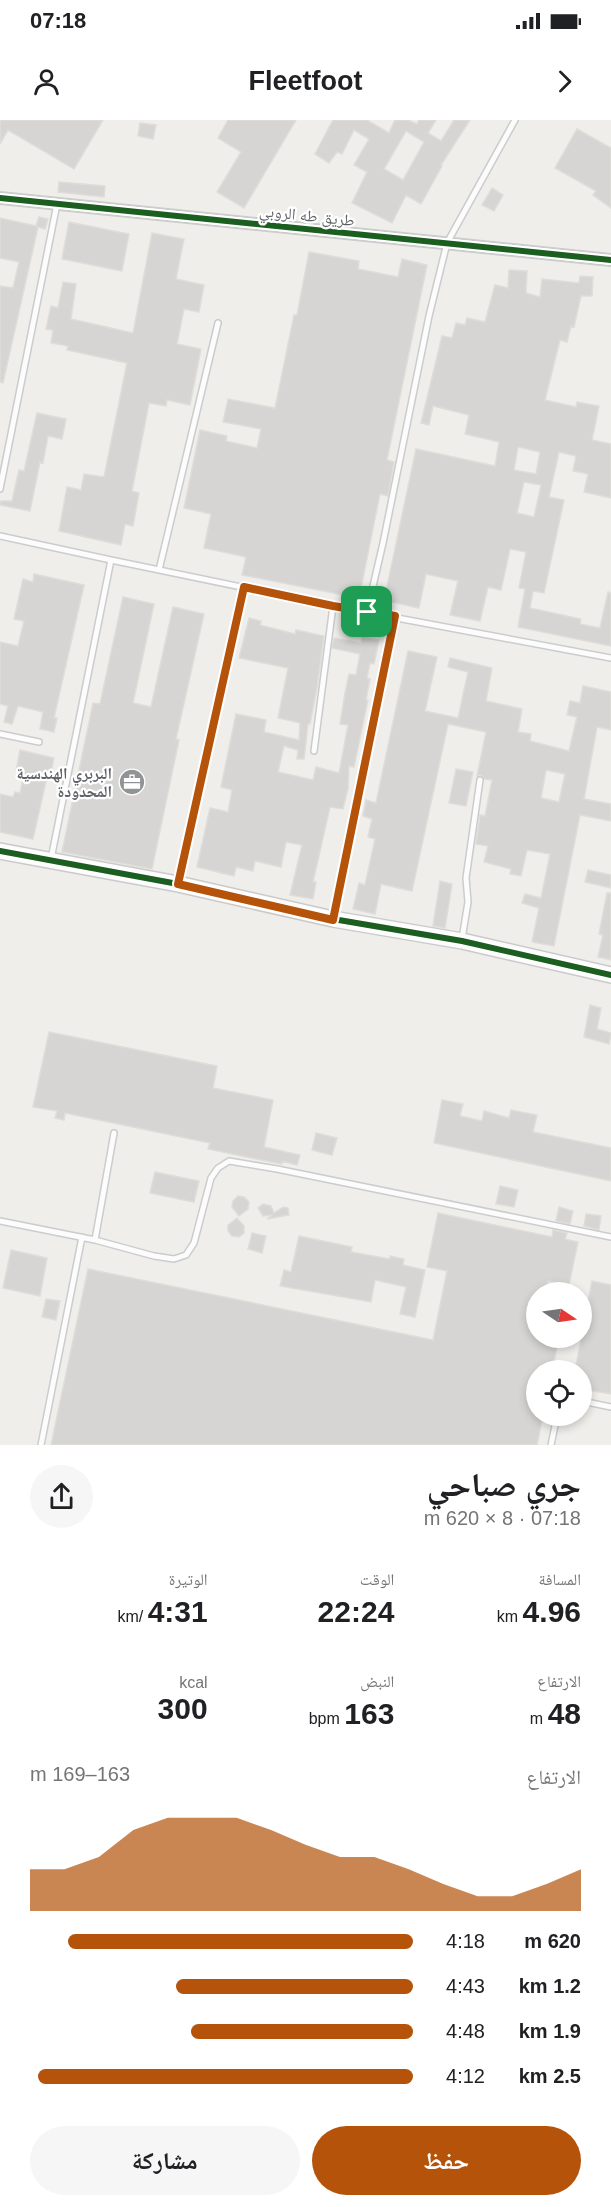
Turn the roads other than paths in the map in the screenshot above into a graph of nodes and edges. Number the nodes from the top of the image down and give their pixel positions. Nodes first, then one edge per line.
1 (515, 120) edge
2 (0, 198) edge
3 (57, 204) junction
4 (447, 243) junction
5 (611, 260) edge
6 (218, 323) dead end
7 (0, 489) edge
8 (0, 536) edge
9 (111, 560) junction
10 (159, 570) junction
11 (244, 587) junction
12 (333, 606) junction
13 (367, 612) junction
14 (395, 616) junction
15 (611, 658) edge
16 (0, 734) edge
17 (39, 742) dead end
18 (314, 751) dead end
19 (480, 780) dead end
20 (0, 851) edge
21 (50, 862) junction
22 (178, 884) junction
23 (333, 920) junction
24 (462, 941) junction
25 (611, 975) edge
26 (114, 1133) dead end
27 (0, 1221) edge
28 (82, 1237) junction
29 (611, 1237) edge
30 (95, 1240) junction
31 (592, 1403) edge
32 (611, 1407) edge
33 (555, 1426) edge
34 (41, 1445) edge
35 (551, 1445) edge

1 - 4 lane
2 - 3 street, طريق طه الروبي
3 - 4 street, طريق طه الروبي
3 - 7 lane
4 - 5 street, طريق طه الروبي
4 - 13 lane
6 - 10 lane
8 - 9 lane
9 - 10 lane
9 - 21 lane
10 - 11 lane
11 - 12 lane
11 - 22 lane
12 - 13 lane
12 - 18 lane
13 - 14 lane
14 - 15 lane
14 - 23 lane
16 - 17 lane
19 - 24 lane
20 - 21 street
21 - 22 street
22 - 23 street
23 - 24 street
24 - 25 street
26 - 30 lane
27 - 28 lane
28 - 30 lane
28 - 34 lane
29 - 30 lane
31 - 32 lane
33 - 35 lane

